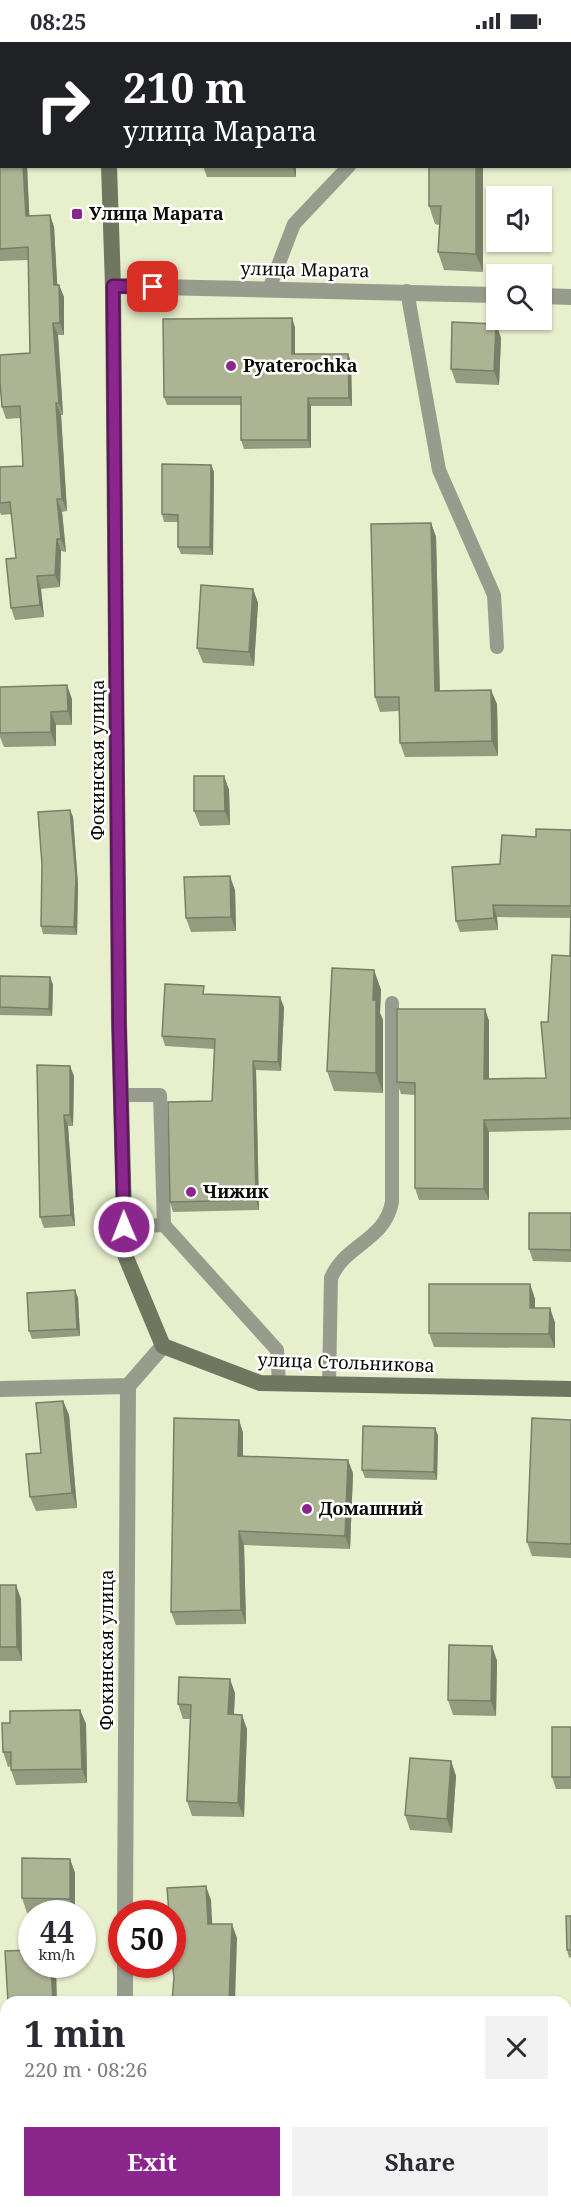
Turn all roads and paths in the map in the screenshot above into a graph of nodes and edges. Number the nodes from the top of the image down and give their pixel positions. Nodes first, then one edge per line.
1 (109, 168) edge
2 (348, 168) edge
3 (113, 286) junction
4 (269, 289) junction
5 (407, 291) junction
6 (486, 295) edge
7 (552, 296) edge
8 (571, 297) edge
9 (496, 648) dead end
10 (392, 1003) dead end
11 (121, 1095) junction
12 (164, 1225) junction
13 (124, 1227) junction
14 (163, 1346) junction
15 (279, 1383) junction
16 (329, 1384) junction
17 (128, 1386) junction
18 (0, 1389) edge
19 (571, 1389) edge
20 (125, 1900) edge
21 (125, 1978) edge
22 (125, 1996) edge

1 - 3 main road, Фокинская улица
2 - 4 lane
3 - 4 street, улица Марата
3 - 11 main road, Фокинская улица
4 - 5 street, улица Марата
5 - 6 street, улица Марата
5 - 9 lane
7 - 8 street
10 - 16 lane
11 - 12 lane
11 - 13 main road, Фокинская улица
12 - 13 lane
12 - 15 lane
13 - 14 main road, Фокинская улица
14 - 15 main road, улица Стольникова
14 - 17 street
15 - 16 main road, улица Стольникова
16 - 19 main road, улица Стольникова
17 - 18 street
17 - 20 street, Фокинская улица
21 - 22 street

